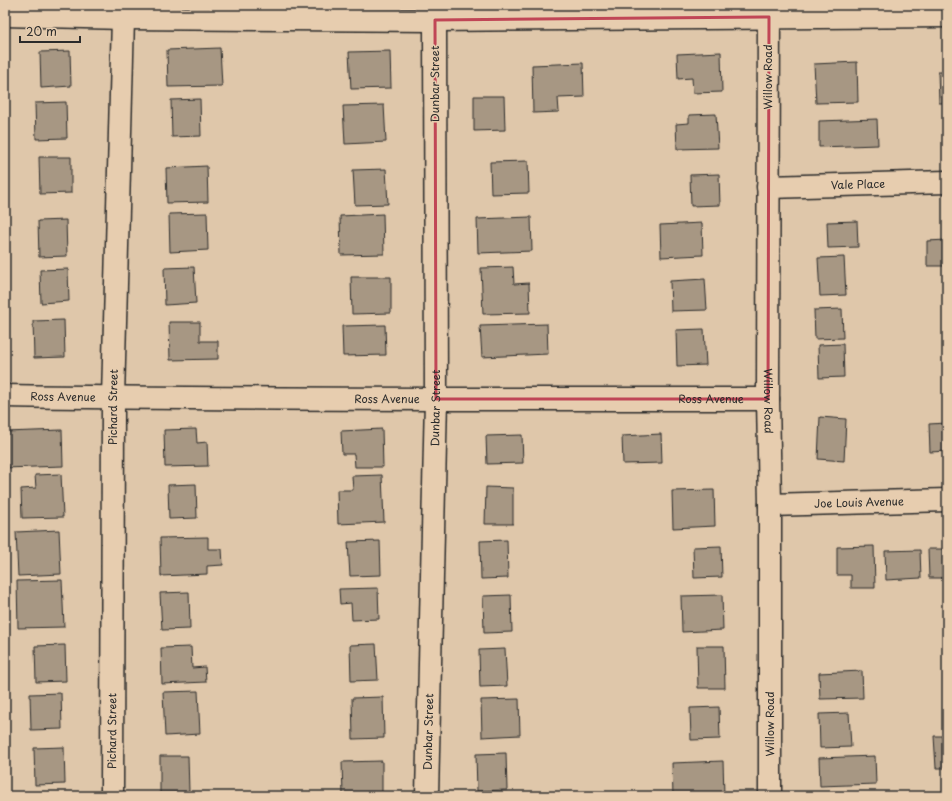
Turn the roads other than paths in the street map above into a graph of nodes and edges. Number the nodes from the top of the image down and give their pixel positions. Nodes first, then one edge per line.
1 (769, 11) edge
2 (5, 15) edge
3 (947, 16) edge
4 (123, 18) junction
5 (435, 20) junction
6 (947, 182) edge
7 (768, 187) junction
8 (5, 396) edge
9 (113, 398) junction
10 (436, 399) junction
11 (768, 399) junction
12 (947, 500) edge
13 (770, 505) junction
14 (112, 796) edge
15 (427, 796) edge
16 (770, 796) edge

1 - 3 street
1 - 5 street
1 - 7 street, Willow Road
2 - 4 street
4 - 5 street
4 - 9 street, Pichard Street
5 - 10 street, Dunbar Street
6 - 7 street, Vale Place
7 - 11 street, Willow Road
8 - 9 street, Ross Avenue
9 - 10 street, Ross Avenue
9 - 14 street, Pichard Street
10 - 11 street, Ross Avenue
10 - 15 street, Dunbar Street
11 - 13 street, Willow Road
12 - 13 street, Joe Louis Avenue
13 - 16 street, Willow Road

